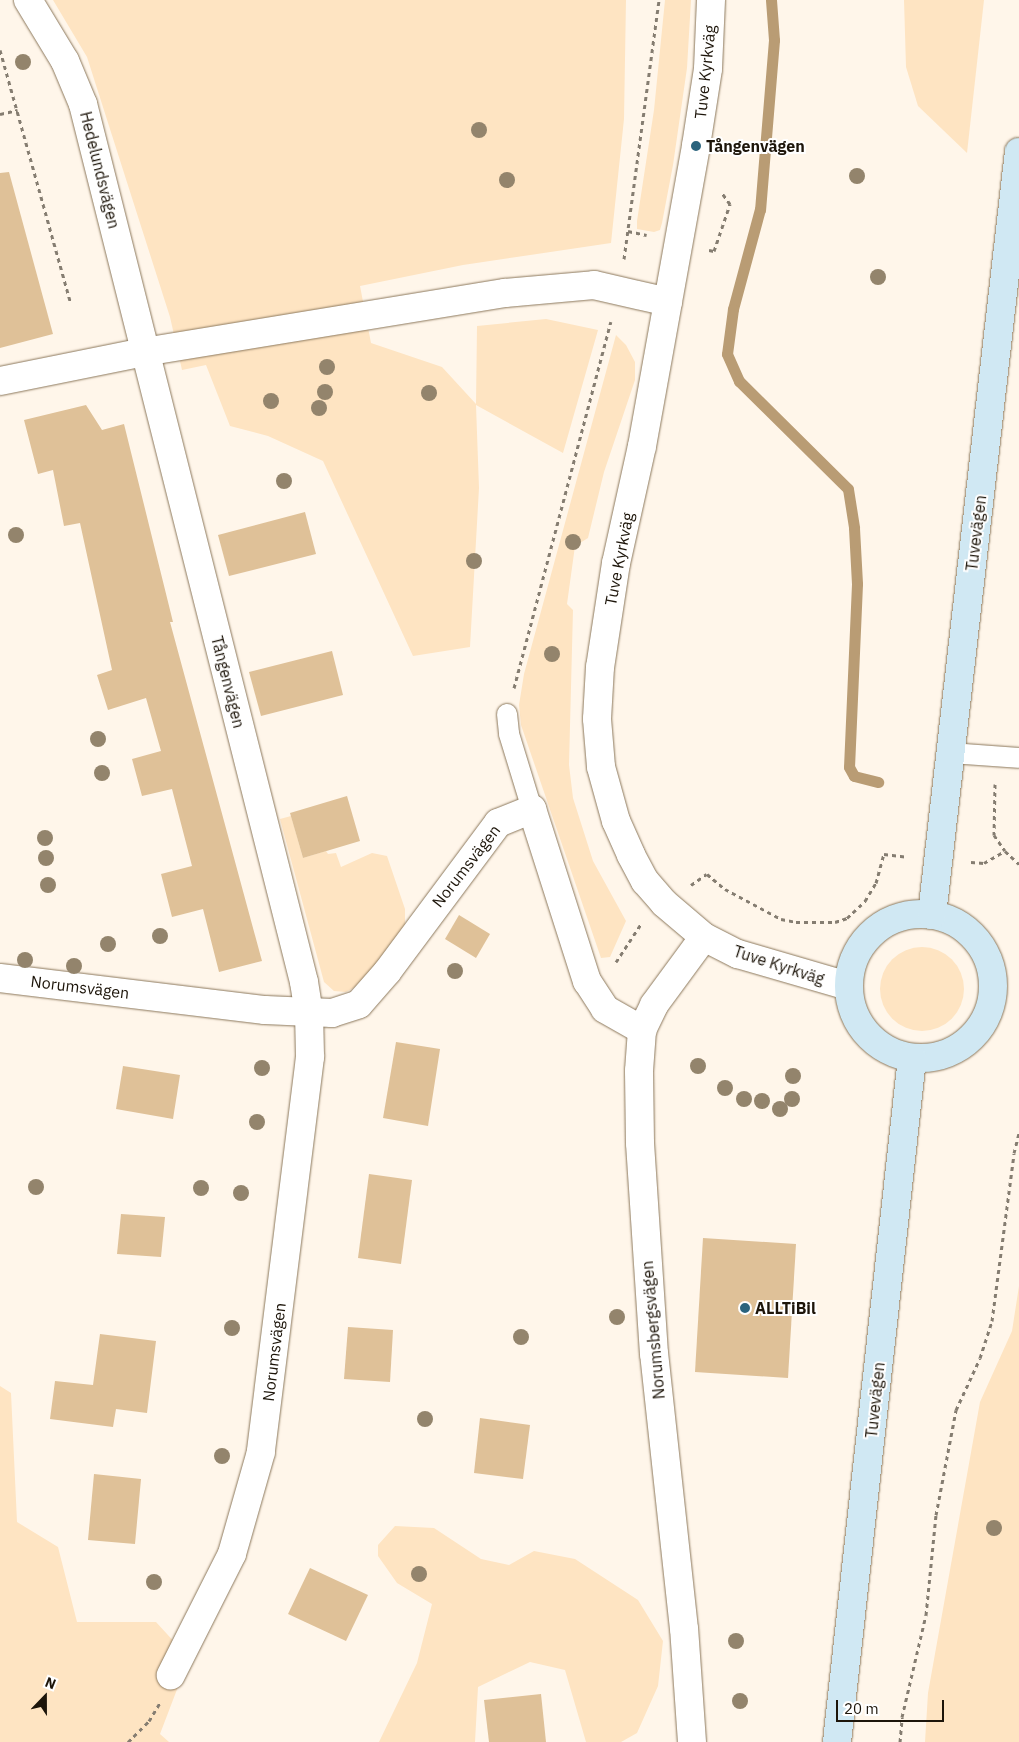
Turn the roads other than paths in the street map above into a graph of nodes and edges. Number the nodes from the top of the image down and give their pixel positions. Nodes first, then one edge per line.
1 (28, 0) edge
2 (711, 0) edge
3 (1019, 152) edge
4 (668, 302) junction
5 (144, 352) junction
6 (0, 381) edge
7 (507, 714) road end
8 (950, 753) junction
9 (1019, 758) edge
10 (532, 809) junction
11 (932, 914) junction
12 (704, 936) junction
13 (0, 978) edge
14 (848, 986) junction
15 (309, 1012) junction
16 (642, 1030) junction
17 (912, 1058) junction
18 (171, 1675) road end
19 (692, 1742) edge
20 (838, 1742) edge

1 - 5 street, Hedelundsvägen
2 - 4 street, Tuve Kyrkväg
3 - 8 main road, Tuvevägen
4 - 5 street
4 - 12 street, Tuve Kyrkväg
5 - 6 street
5 - 15 street, Tångenvägen
7 - 10 lane
8 - 9 lane
8 - 11 main road, Tuvevägen
10 - 15 street, Norumsvägen
10 - 16 street
11 - 14 main road
11 - 17 main road
12 - 14 street, Tuve Kyrkväg
12 - 16 street, Norumsbergsvägen
13 - 15 street, Norumsvägen
14 - 17 main road
15 - 18 street, Norumsvägen
16 - 19 street, Norumsbergsvägen
17 - 20 main road, Tuvevägen

